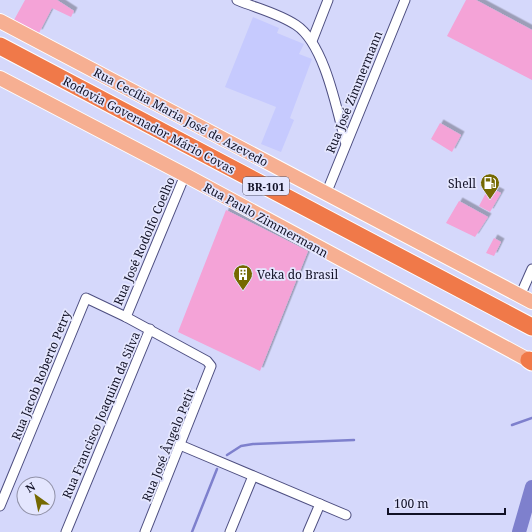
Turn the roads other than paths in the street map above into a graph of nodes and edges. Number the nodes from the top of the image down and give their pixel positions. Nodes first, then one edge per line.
1 (328, 0) edge
2 (405, 0) edge
3 (241, 1) edge
4 (0, 21) edge
5 (312, 41) junction
6 (0, 46) edge
7 (0, 58) edge
8 (0, 78) edge
9 (346, 144) junction
10 (185, 175) junction
11 (326, 194) junction
12 (532, 269) edge
13 (526, 299) edge
14 (126, 317) junction
15 (532, 327) edge
16 (150, 330) junction
17 (532, 340) edge
18 (531, 362) edge
19 (180, 446) junction
20 (253, 476) junction
21 (320, 504) junction
22 (0, 506) edge
23 (346, 515) dead end
24 (66, 532) edge
25 (145, 532) edge
26 (230, 532) edge
27 (308, 532) edge

1 - 5 street
2 - 9 street, Rua José Zimmermann
3 - 5 street
4 - 11 main road, Rua Cecília Maria José de Azevedo
5 - 9 street
6 - 15 highway, Rodovia Governador Mário Covas / BR-101
7 - 17 highway, Rodovia Governador Mário Covas / BR-101
8 - 10 main road, Rua Paulo Zimmermann
9 - 11 street, Rua José Zimmermann
10 - 14 street, Rua José Rodolfo Coelho
10 - 18 main road, Rua Paulo Zimmermann
11 - 13 main road, Rua Cecília Maria José de Azevedo
12 - 13 street
14 - 16 street
14 - 22 street, Rua Jacob Roberto Petry
16 - 19 street, Rua José Ângelo Petit
16 - 24 street, Rua Francisco Joaquim da Silva
19 - 20 street
19 - 25 street, Rua José Ângelo Petit
20 - 21 street
20 - 26 street
21 - 23 street
21 - 27 street

